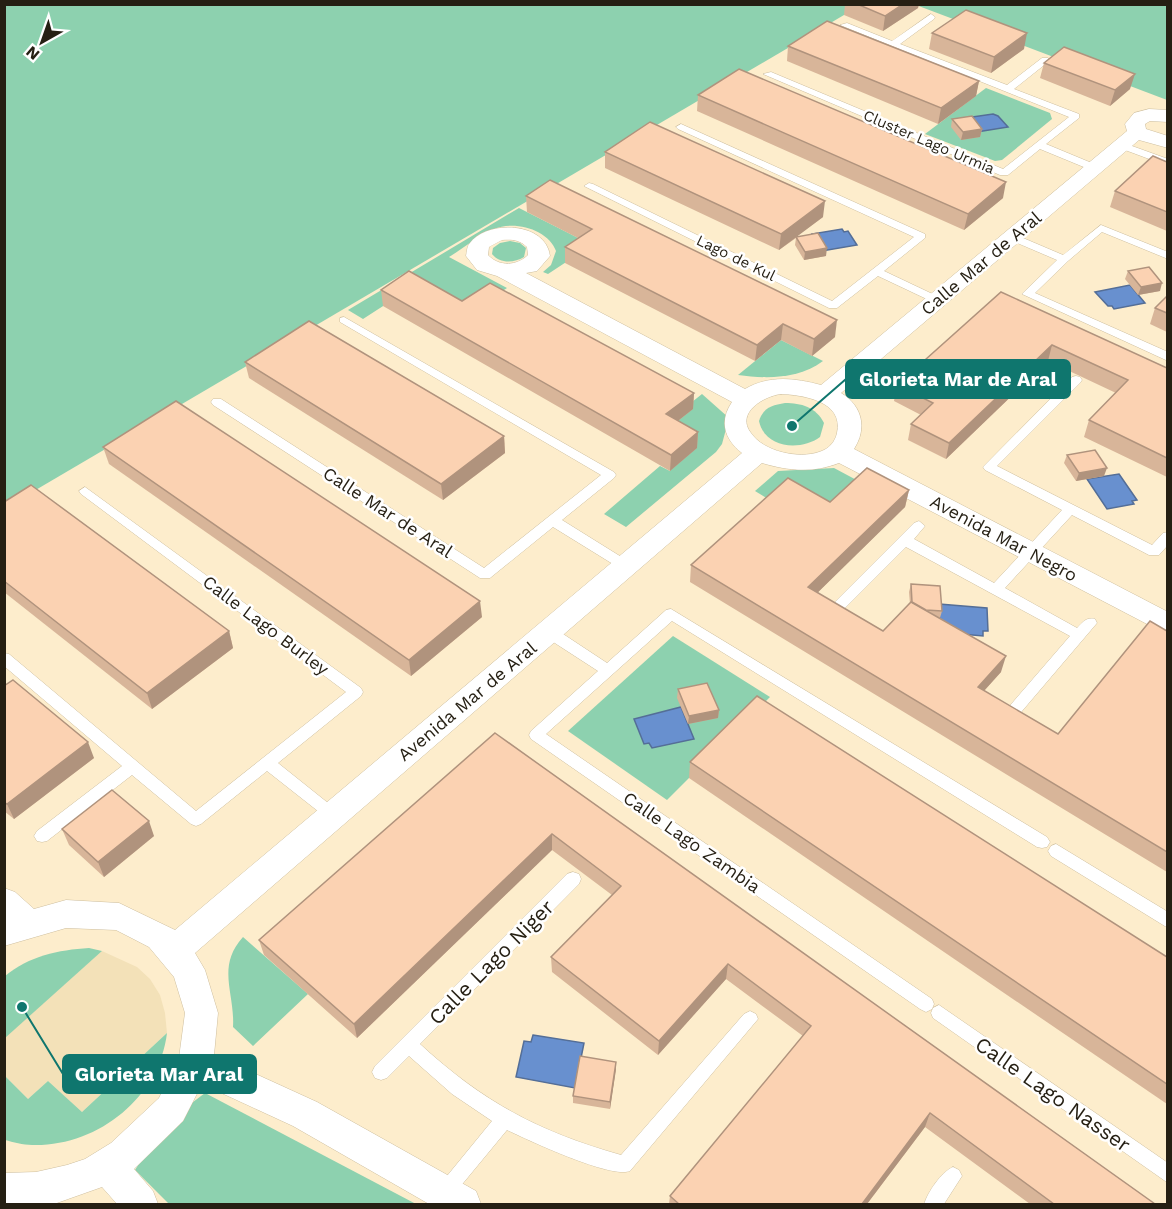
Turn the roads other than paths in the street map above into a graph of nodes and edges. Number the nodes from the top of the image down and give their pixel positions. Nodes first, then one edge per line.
1 (931, 17) dead end
2 (844, 25) edge
3 (892, 44) junction
4 (1044, 60) edge
5 (768, 74) dead end
6 (1008, 89) junction
7 (1167, 116) edge
8 (681, 127) dead end
9 (1129, 139) junction
10 (1167, 142) edge
11 (1039, 145) junction
12 (1167, 163) edge
13 (1095, 168) junction
14 (590, 186) dead end
15 (1012, 237) junction
16 (1167, 256) edge
17 (1064, 259) junction
18 (876, 271) junction
19 (505, 272) dead end
20 (937, 300) junction
21 (344, 320) dead end
22 (1167, 357) edge
23 (1076, 380) dead end
24 (825, 394) junction
25 (745, 399) junction
26 (217, 402) dead end
27 (839, 452) junction
28 (758, 453) junction
29 (85, 491) dead end
30 (1071, 509) junction
31 (553, 521) junction
32 (919, 526) dead end
33 (1167, 536) edge
34 (905, 540) junction
35 (1031, 552) junction
36 (626, 566) junction
37 (996, 589) junction
38 (831, 613) edge
39 (1090, 623) dead end
40 (1167, 625) edge
41 (549, 632) junction
42 (1078, 635) junction
43 (5, 658) edge
44 (608, 671) junction
45 (1012, 713) edge
46 (267, 763) junction
47 (133, 766) junction
48 (333, 815) junction
49 (42, 836) dead end
50 (1042, 842) dead end
51 (1056, 851) dead end
52 (573, 879) dead end
53 (12, 919) edge
54 (1167, 921) edge
55 (176, 949) junction
56 (932, 1009) joint
57 (750, 1019) dead end
58 (409, 1044) junction
59 (196, 1064) junction
60 (381, 1072) dead end
61 (504, 1120) junction
62 (108, 1166) junction
63 (1167, 1174) edge
64 (953, 1176) dead end
65 (4, 1191) edge
66 (47, 1196) edge
67 (454, 1199) edge
68 (140, 1204) edge
69 (933, 1204) edge

1 - 3 lane
2 - 3 lane, Cluster Lago Urmia
3 - 6 lane, Cluster Lago Urmia
4 - 6 lane
5 - 11 lane, Cluster Lago Urmia
6 - 11 lane, Cluster Lago Urmia
7 - 9 street, Calle Mar de Aral
8 - 18 lane, Lago de Kul
9 - 10 street
9 - 12 lane
9 - 13 street, Calle Mar de Aral
11 - 13 lane
13 - 15 street, Calle Mar de Aral
14 - 18 lane, Lago de Kul
15 - 17 lane
15 - 20 street, Calle Mar de Aral
16 - 17 lane
17 - 22 lane
18 - 20 lane
19 - 25 street
20 - 24 street, Calle Mar de Aral
21 - 31 lane, Calle Mar de Aral
23 - 30 lane
24 - 25 street
24 - 27 street
25 - 28 street
26 - 31 lane, Calle Mar de Aral
27 - 28 street
27 - 35 street, Avenida Mar Negro
28 - 36 street, Avenida Mar de Aral
29 - 46 lane, Calle Lago Burley
30 - 33 lane
30 - 35 lane
31 - 36 lane
32 - 34 lane
34 - 37 lane
34 - 38 lane
35 - 37 lane
35 - 40 street, Avenida Mar Negro
36 - 41 street, Avenida Mar de Aral
37 - 42 lane
39 - 42 lane
41 - 44 lane
41 - 48 street, Avenida Mar de Aral
42 - 45 lane
43 - 47 lane, Calle Lago Burley
44 - 50 lane, Calle Lago Zambia
44 - 56 lane, Calle Lago Zambia
46 - 47 lane, Calle Lago Burley
46 - 48 lane
47 - 49 lane
48 - 55 street, Avenida Mar de Aral
51 - 54 lane
52 - 58 lane, Calle Lago Niger
53 - 55 street
55 - 59 street
56 - 63 lane, Calle Lago Nasser
57 - 61 lane
58 - 60 lane, Calle Lago Niger
58 - 61 lane
59 - 62 street
59 - 67 street
61 - 67 lane
62 - 66 street
62 - 68 street
64 - 69 lane
65 - 66 street

